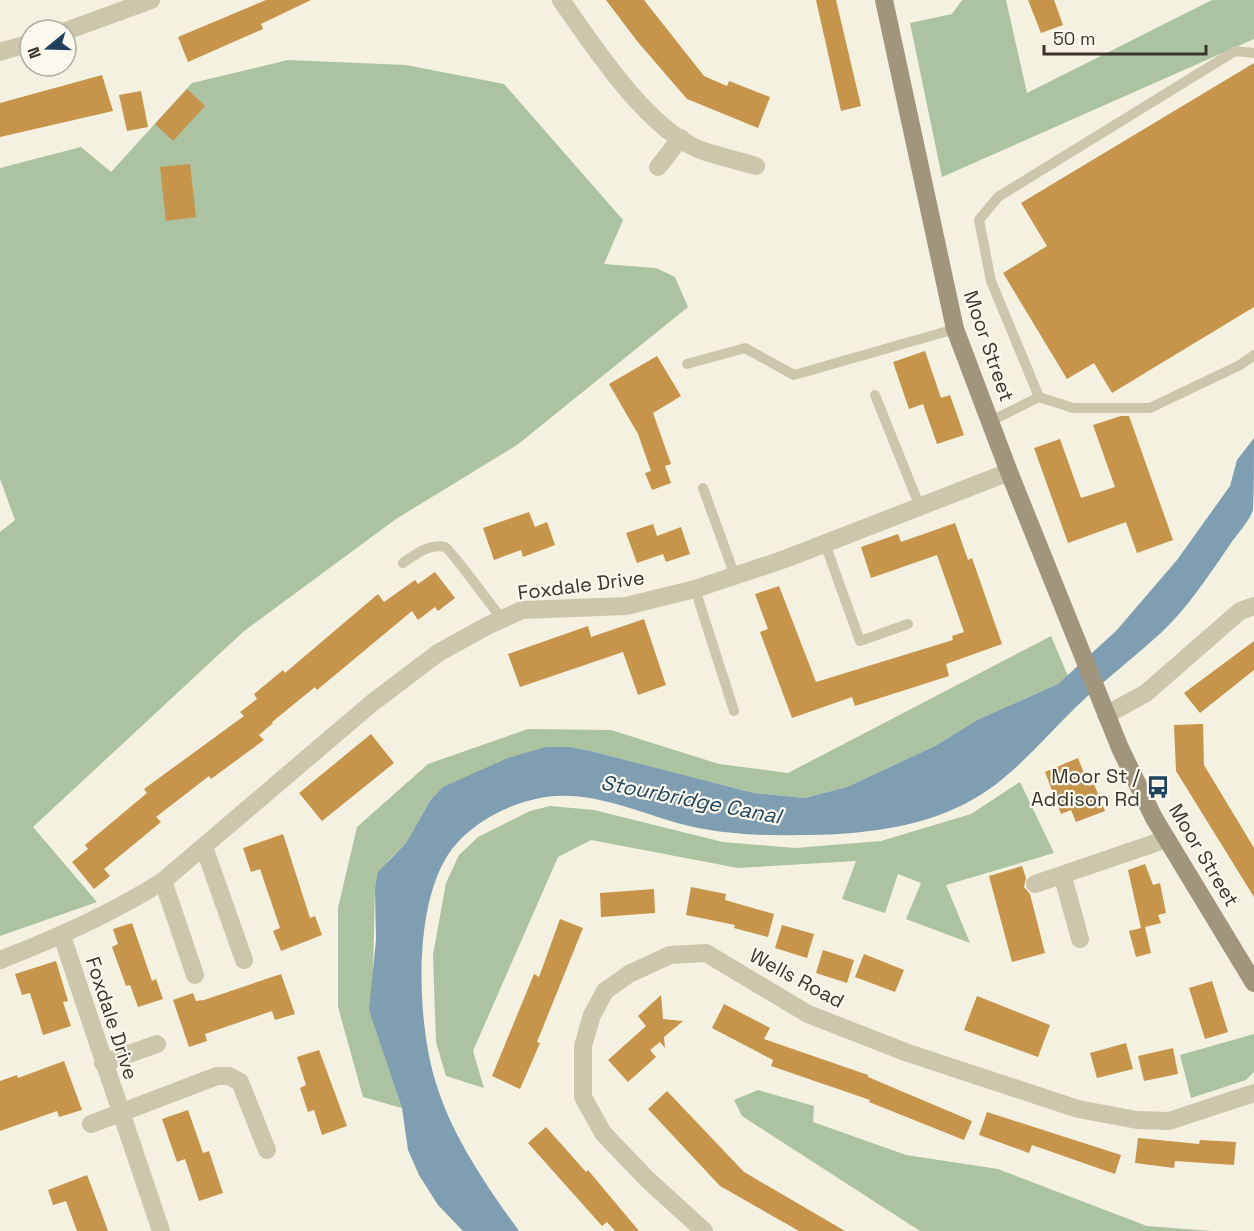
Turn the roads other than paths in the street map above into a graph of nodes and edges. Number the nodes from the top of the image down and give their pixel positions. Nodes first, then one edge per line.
1 (151, 0) edge
2 (561, 0) edge
3 (884, 0) edge
4 (78, 27) edge
5 (18, 47) edge
6 (0, 52) edge
7 (1254, 53) edge
8 (681, 138) junction
9 (756, 166) dead end
10 (658, 167) dead end
11 (955, 328) junction
12 (1254, 355) edge
13 (687, 364) dead end
14 (875, 395) dead end
15 (1039, 397) junction
16 (991, 421) junction
17 (1009, 472) junction
18 (703, 488) dead end
19 (920, 507) junction
20 (825, 544) junction
21 (403, 563) dead end
22 (735, 576) junction
23 (695, 589) junction
24 (1254, 606) edge
25 (502, 619) junction
26 (908, 624) dead end
27 (735, 711) dead end
28 (1106, 715) junction
29 (1167, 839) junction
30 (204, 847) junction
31 (1063, 877) junction
32 (163, 881) junction
33 (1035, 884) dead end
34 (62, 936) junction
35 (1080, 939) dead end
36 (0, 960) edge
37 (244, 960) dead end
38 (195, 975) dead end
39 (1254, 983) edge
40 (157, 1044) dead end
41 (103, 1063) junction
42 (1254, 1094) edge
43 (120, 1114) junction
44 (91, 1124) dead end
45 (267, 1150) dead end
46 (161, 1231) edge
47 (704, 1231) edge

1 - 4 street
2 - 8 street
3 - 11 street, Moor Street
5 - 6 street
7 - 15 lane
8 - 9 street
8 - 10 street
11 - 13 lane
11 - 16 street, Moor Street
12 - 15 lane
14 - 19 lane
15 - 16 lane
16 - 17 street, Moor Street
17 - 19 street, Foxdale Drive
17 - 28 street, Moor Street
18 - 22 lane
19 - 20 street, Foxdale Drive
20 - 22 street, Foxdale Drive
20 - 26 lane
21 - 25 lane
22 - 23 street, Foxdale Drive
23 - 25 street, Foxdale Drive
23 - 27 lane
24 - 28 street
25 - 30 street, Foxdale Drive
28 - 29 street, Moor Street
29 - 31 street
29 - 39 street, Moor Street
30 - 32 street, Foxdale Drive
30 - 37 street
31 - 33 street
31 - 35 street
32 - 34 street, Foxdale Drive
32 - 38 street
34 - 36 street, Foxdale Drive
34 - 41 street, Foxdale Drive
40 - 41 street
41 - 43 street, Foxdale Drive
42 - 47 street, Wells Road
43 - 44 street, Foxdale Drive
43 - 45 street, Foxdale Drive
43 - 46 street, Foxdale Drive

